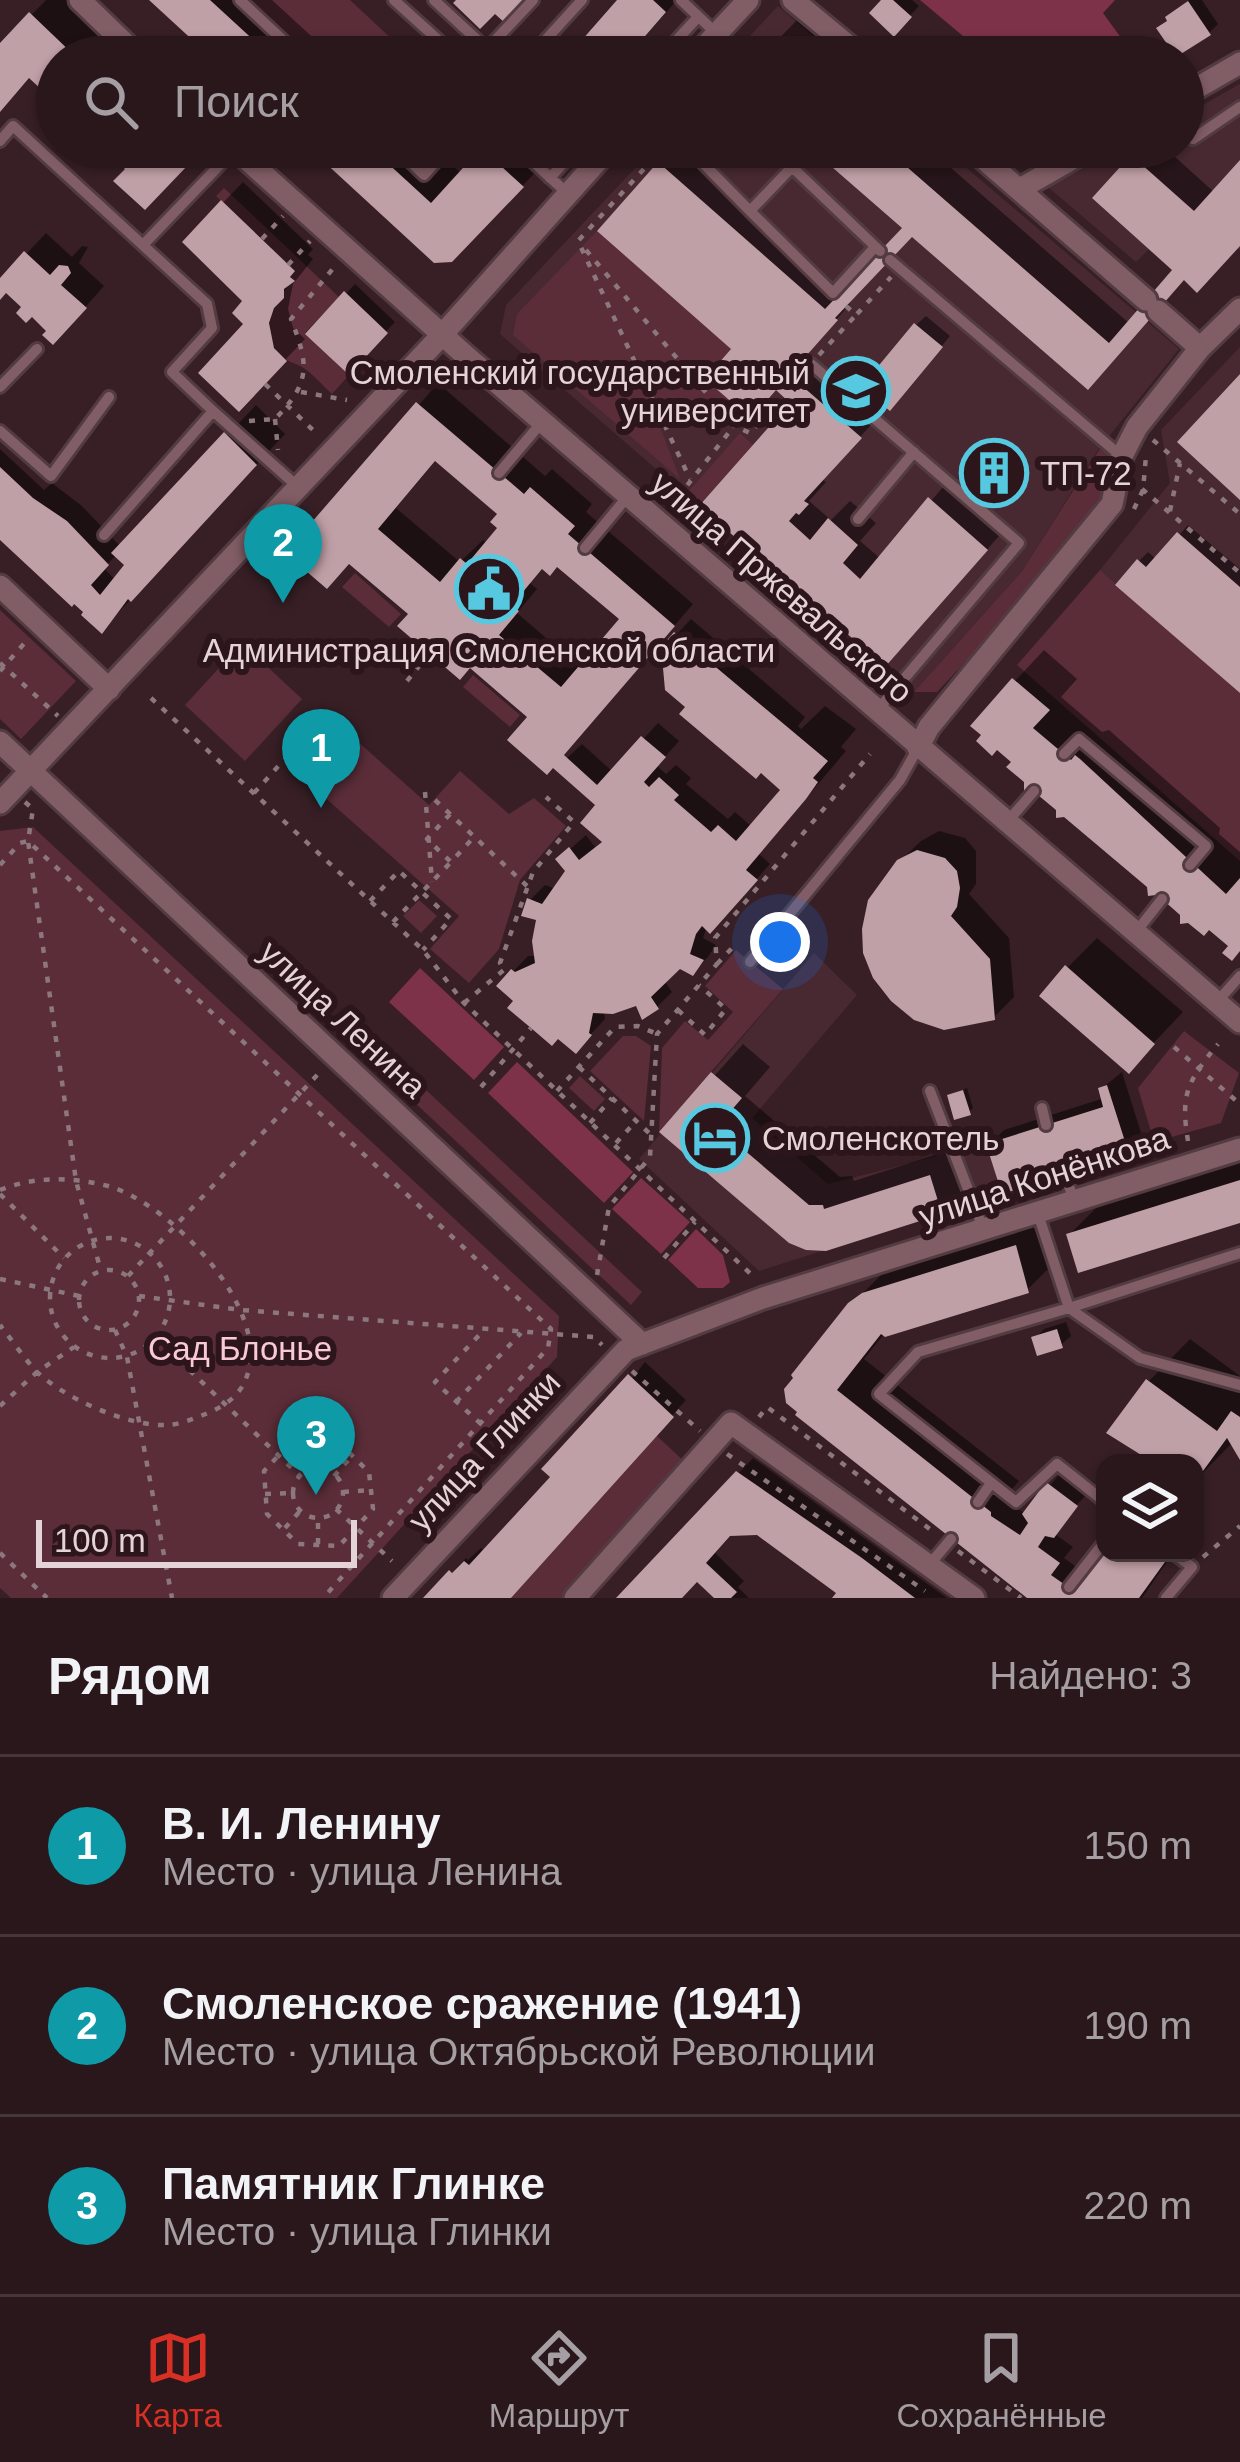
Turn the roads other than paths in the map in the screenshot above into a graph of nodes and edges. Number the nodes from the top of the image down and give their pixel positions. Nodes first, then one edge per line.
1 (80, 0) edge
2 (239, 0) edge
3 (394, 0) edge
4 (434, 0) edge
5 (533, 0) edge
6 (582, 0) edge
7 (681, 0) edge
8 (748, 0) edge
9 (793, 0) edge
10 (698, 16) junction
11 (717, 34) joint
12 (117, 36) edge
13 (278, 36) edge
14 (434, 36) edge
15 (467, 36) edge
16 (499, 36) edge
17 (549, 36) edge
18 (680, 36) edge
19 (837, 36) edge
20 (1240, 63) edge
21 (1204, 84) edge
22 (1240, 107) edge
23 (1204, 132) edge
24 (0, 141) edge
25 (36, 147) edge
26 (59, 168) edge
27 (216, 168) edge
28 (257, 168) edge
29 (540, 168) edge
30 (567, 168) edge
31 (581, 168) edge
32 (707, 168) edge
33 (791, 168) edge
34 (793, 168) edge
35 (995, 168) edge
36 (1056, 168) edge
37 (558, 185) junction
38 (1020, 189) junction
39 (749, 211) junction
40 (143, 245) junction
41 (886, 257) junction
42 (1240, 309) edge
43 (442, 335) junction
44 (1200, 348) junction
45 (37, 349) dead end
46 (811, 364) road end
47 (0, 387) edge
48 (109, 397) dead end
49 (213, 411) junction
50 (542, 422) junction
51 (0, 431) edge
52 (914, 452) junction
53 (1120, 463) junction
54 (499, 473) dead end
55 (299, 488) junction
56 (628, 496) junction
57 (858, 519) dead end
58 (104, 535) dead end
59 (585, 548) dead end
60 (0, 586) edge
61 (117, 681) junction
62 (876, 712) junction
63 (0, 742) edge
64 (918, 748) junction
65 (1064, 754) dead end
66 (30, 771) junction
67 (1034, 791) dead end
68 (6, 797) edge
69 (1006, 823) junction
70 (1190, 865) dead end
71 (1162, 899) dead end
72 (1136, 932) junction
73 (750, 962) road end
74 (1240, 976) edge
75 (1217, 1002) junction
76 (1240, 1022) edge
77 (930, 1091) dead end
78 (1042, 1108) dead end
79 (1046, 1125) dead end
80 (1240, 1149) edge
81 (1064, 1174) dead end
82 (1076, 1202) junction
83 (1038, 1214) junction
84 (984, 1231) junction
85 (1240, 1253) edge
86 (1069, 1308) junction
87 (630, 1353) junction
88 (1240, 1385) edge
89 (991, 1483) junction
90 (1096, 1495) edge
91 (978, 1502) dead end
92 (949, 1541) road end
93 (1096, 1552) edge
94 (1185, 1562) edge
95 (929, 1566) junction
96 (1069, 1587) dead end
97 (393, 1598) edge
98 (575, 1598) edge
99 (974, 1598) edge
100 (1166, 1598) edge

1 - 12 street
2 - 13 lane
3 - 14 lane
4 - 15 lane
5 - 16 lane
6 - 17 lane
7 - 10 lane
8 - 11 street
9 - 19 street
10 - 11 lane
10 - 18 lane
20 - 21 street
22 - 23 lane
24 - 25 lane
26 - 40 lane
27 - 40 lane
28 - 43 street, улица Пржевальского
29 - 37 lane
30 - 37 lane
31 - 37 street
32 - 39 lane
33 - 39 lane
34 - 41 lane
35 - 38 street
36 - 38 street
37 - 43 street
38 - 44 street
39 - 41 lane
40 - 49 lane
41 - 53 lane
42 - 44 street
43 - 50 street, улица Пржевальского
43 - 55 street
44 - 53 street
45 - 47 lane
46 - 52 lane
48 - 51 lane
49 - 55 lane
49 - 58 lane
50 - 54 lane
50 - 56 street, улица Пржевальского
52 - 57 lane
52 - 62 lane
53 - 64 street
55 - 61 street
56 - 59 lane
56 - 62 street, улица Пржевальского
60 - 61 street
61 - 66 street
62 - 64 street, улица Пржевальского
63 - 66 street, улица Ленина
64 - 69 street, улица Пржевальского
64 - 73 lane
65 - 70 lane
66 - 68 street
66 - 87 street, улица Ленина
67 - 69 lane
69 - 72 street, улица Пржевальского
71 - 72 lane
72 - 75 street, улица Пржевальского
74 - 75 lane
75 - 76 street, улица Пржевальского
77 - 84 lane
78 - 79 lane
80 - 82 street, улица Конёнкова
81 - 82 lane
82 - 83 street, улица Конёнкова
83 - 84 street, улица Конёнкова
83 - 86 lane
84 - 87 street, улица Конёнкова
85 - 86 lane
86 - 88 lane
86 - 89 lane
87 - 97 street, улица Глинки
89 - 90 lane
89 - 91 lane
92 - 95 lane
93 - 96 lane
94 - 100 lane
95 - 98 street
95 - 99 street

